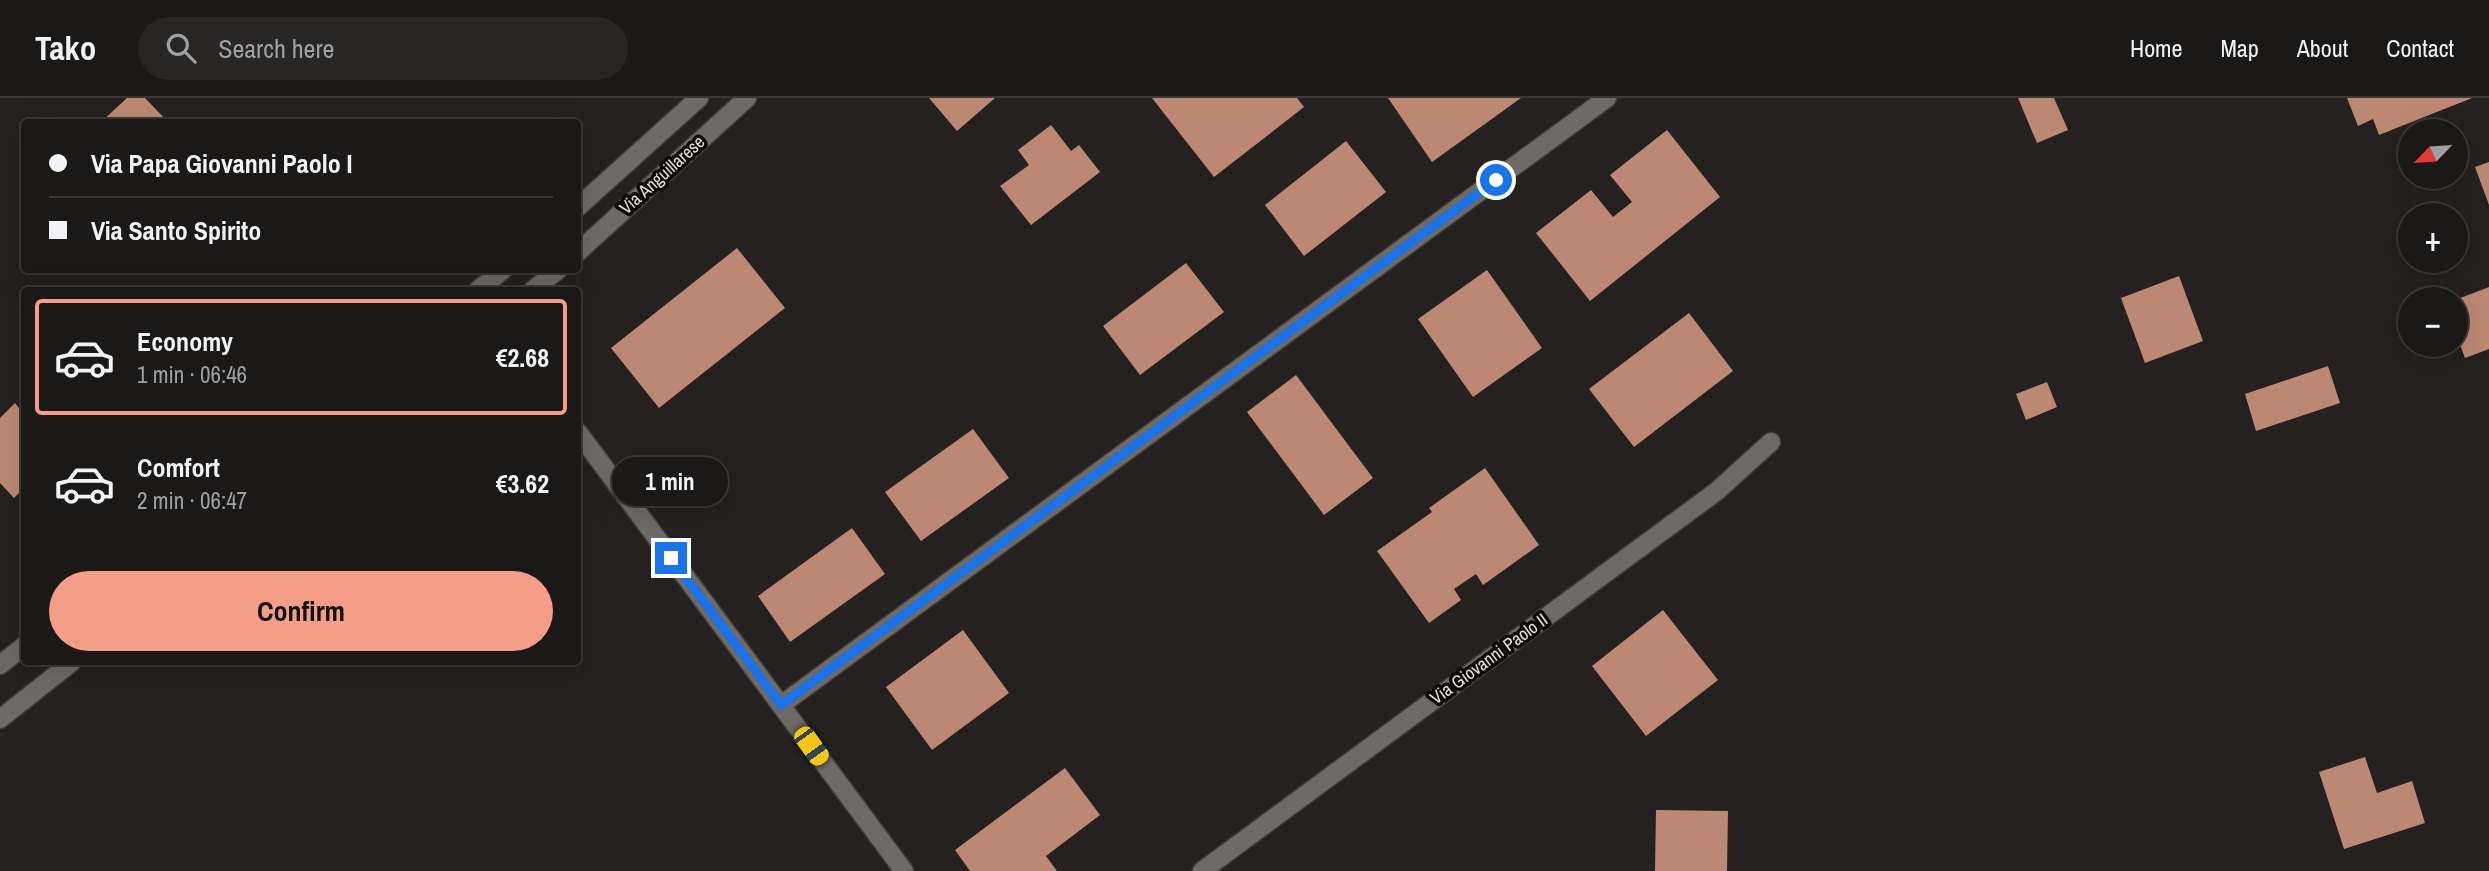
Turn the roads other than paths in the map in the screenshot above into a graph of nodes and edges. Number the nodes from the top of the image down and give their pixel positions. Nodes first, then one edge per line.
1 (699, 98) edge
2 (747, 98) edge
3 (1607, 98) edge
4 (581, 204) edge
5 (581, 249) edge
6 (499, 273) edge
7 (554, 273) edge
8 (482, 287) edge
9 (537, 287) edge
10 (581, 436) edge
11 (1771, 442) dead end
12 (21, 648) edge
13 (0, 665) edge
14 (68, 665) edge
15 (781, 705) junction
16 (0, 719) edge
17 (904, 871) edge
18 (1202, 871) edge

1 - 4 street
2 - 5 street, Via Anguillarese
3 - 15 street
6 - 8 street
7 - 9 street
10 - 15 street
11 - 18 street, Via Giovanni Paolo II
12 - 13 street
14 - 16 street
15 - 17 street

